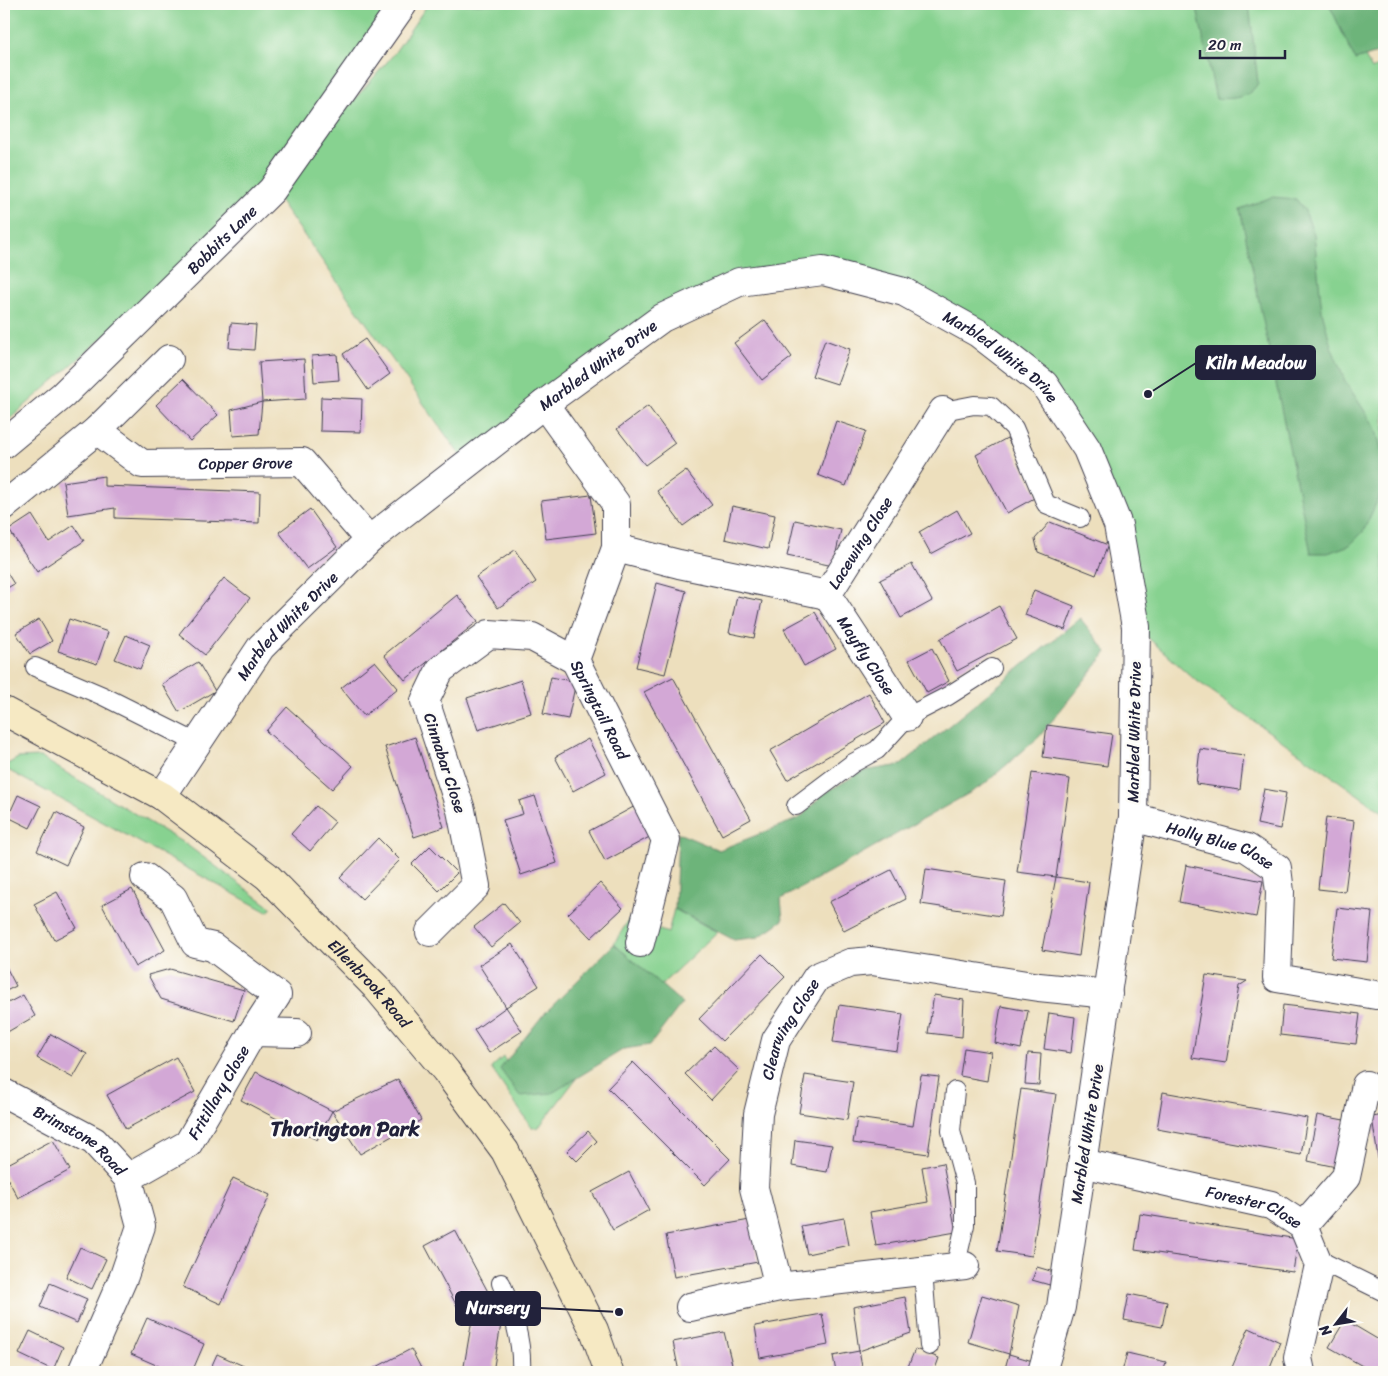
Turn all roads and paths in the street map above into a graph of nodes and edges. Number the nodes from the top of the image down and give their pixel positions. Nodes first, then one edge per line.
1 (403, 4) edge
2 (169, 359) dead end
3 (544, 404) junction
4 (943, 411) joint
5 (97, 430) junction
6 (4, 444) edge
7 (4, 506) edge
8 (1080, 518) dead end
9 (369, 540) junction
10 (616, 548) junction
11 (826, 594) junction
12 (576, 660) junction
13 (35, 667) dead end
14 (992, 668) dead end
15 (907, 717) junction
16 (6, 718) edge
17 (197, 743) junction
18 (162, 796) junction
19 (796, 806) dead end
20 (1133, 816) junction
21 (145, 877) dead end
22 (430, 932) dead end
23 (640, 943) dead end
24 (1108, 994) junction
25 (1376, 995) dead end
26 (253, 1032) junction
27 (297, 1034) dead end
28 (1366, 1085) dead end
29 (955, 1091) dead end
30 (4, 1093) edge
31 (1082, 1163) junction
32 (128, 1178) junction
33 (1303, 1226) junction
34 (1317, 1259) junction
35 (960, 1267) joint
36 (922, 1271) junction
37 (501, 1282) dead end
38 (779, 1286) junction
39 (1384, 1292) edge
40 (690, 1307) dead end
41 (929, 1346) dead end
42 (82, 1372) edge
43 (521, 1372) edge
44 (609, 1372) edge
45 (1042, 1372) edge
46 (1300, 1372) edge

1 - 6 street, Bobbits Lane
2 - 5 street
3 - 9 street, Marbled White Drive
3 - 10 street, Springtail Road
3 - 20 street, Marbled White Drive
4 - 8 lane
4 - 11 street, Lacewing Close
5 - 7 street
5 - 9 street, Copper Grove
9 - 17 street, Marbled White Drive
10 - 11 street, Lacewing Close
10 - 12 street, Springtail Road
11 - 15 street, Mayfly Close
12 - 22 street, Cinnabar Close
12 - 23 street, Springtail Road
13 - 17 lane
14 - 15 lane
15 - 19 lane
16 - 18 street, Ellenbrook Road
17 - 18 street, Marbled White Drive
18 - 44 street, Ellenbrook Road
20 - 24 street, Marbled White Drive
20 - 25 street, Holly Blue Close
21 - 26 street, Fritillary Close
24 - 31 street, Marbled White Drive
24 - 38 street, Clearwing Close
26 - 27 street, Fritillary Close
26 - 32 street, Fritillary Close
28 - 33 street
29 - 35 lane
30 - 32 street, Brimstone Road
31 - 33 street, Forester Close
31 - 45 street, Marbled White Drive
32 - 42 street, Brimstone Road
33 - 34 street, Forester Close
34 - 39 lane
34 - 46 street, Forester Close
35 - 36 street
36 - 38 street
36 - 41 lane
37 - 43 lane
38 - 40 street

